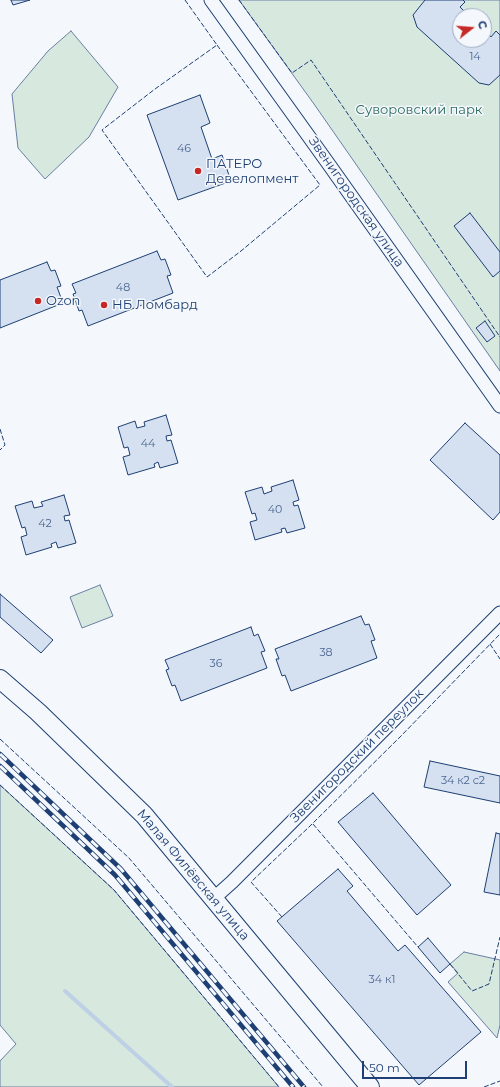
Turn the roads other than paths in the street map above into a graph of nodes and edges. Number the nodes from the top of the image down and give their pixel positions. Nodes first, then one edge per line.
1 (211, 0) edge
2 (500, 406) edge
3 (500, 613) edge
4 (0, 679) edge
5 (213, 899) junction
6 (370, 1087) edge

1 - 2 street, Звенигородская улица
3 - 5 street, Звенигородский переулок
4 - 5 street, Малая Филёвская улица
5 - 6 street, Малая Филёвская улица

